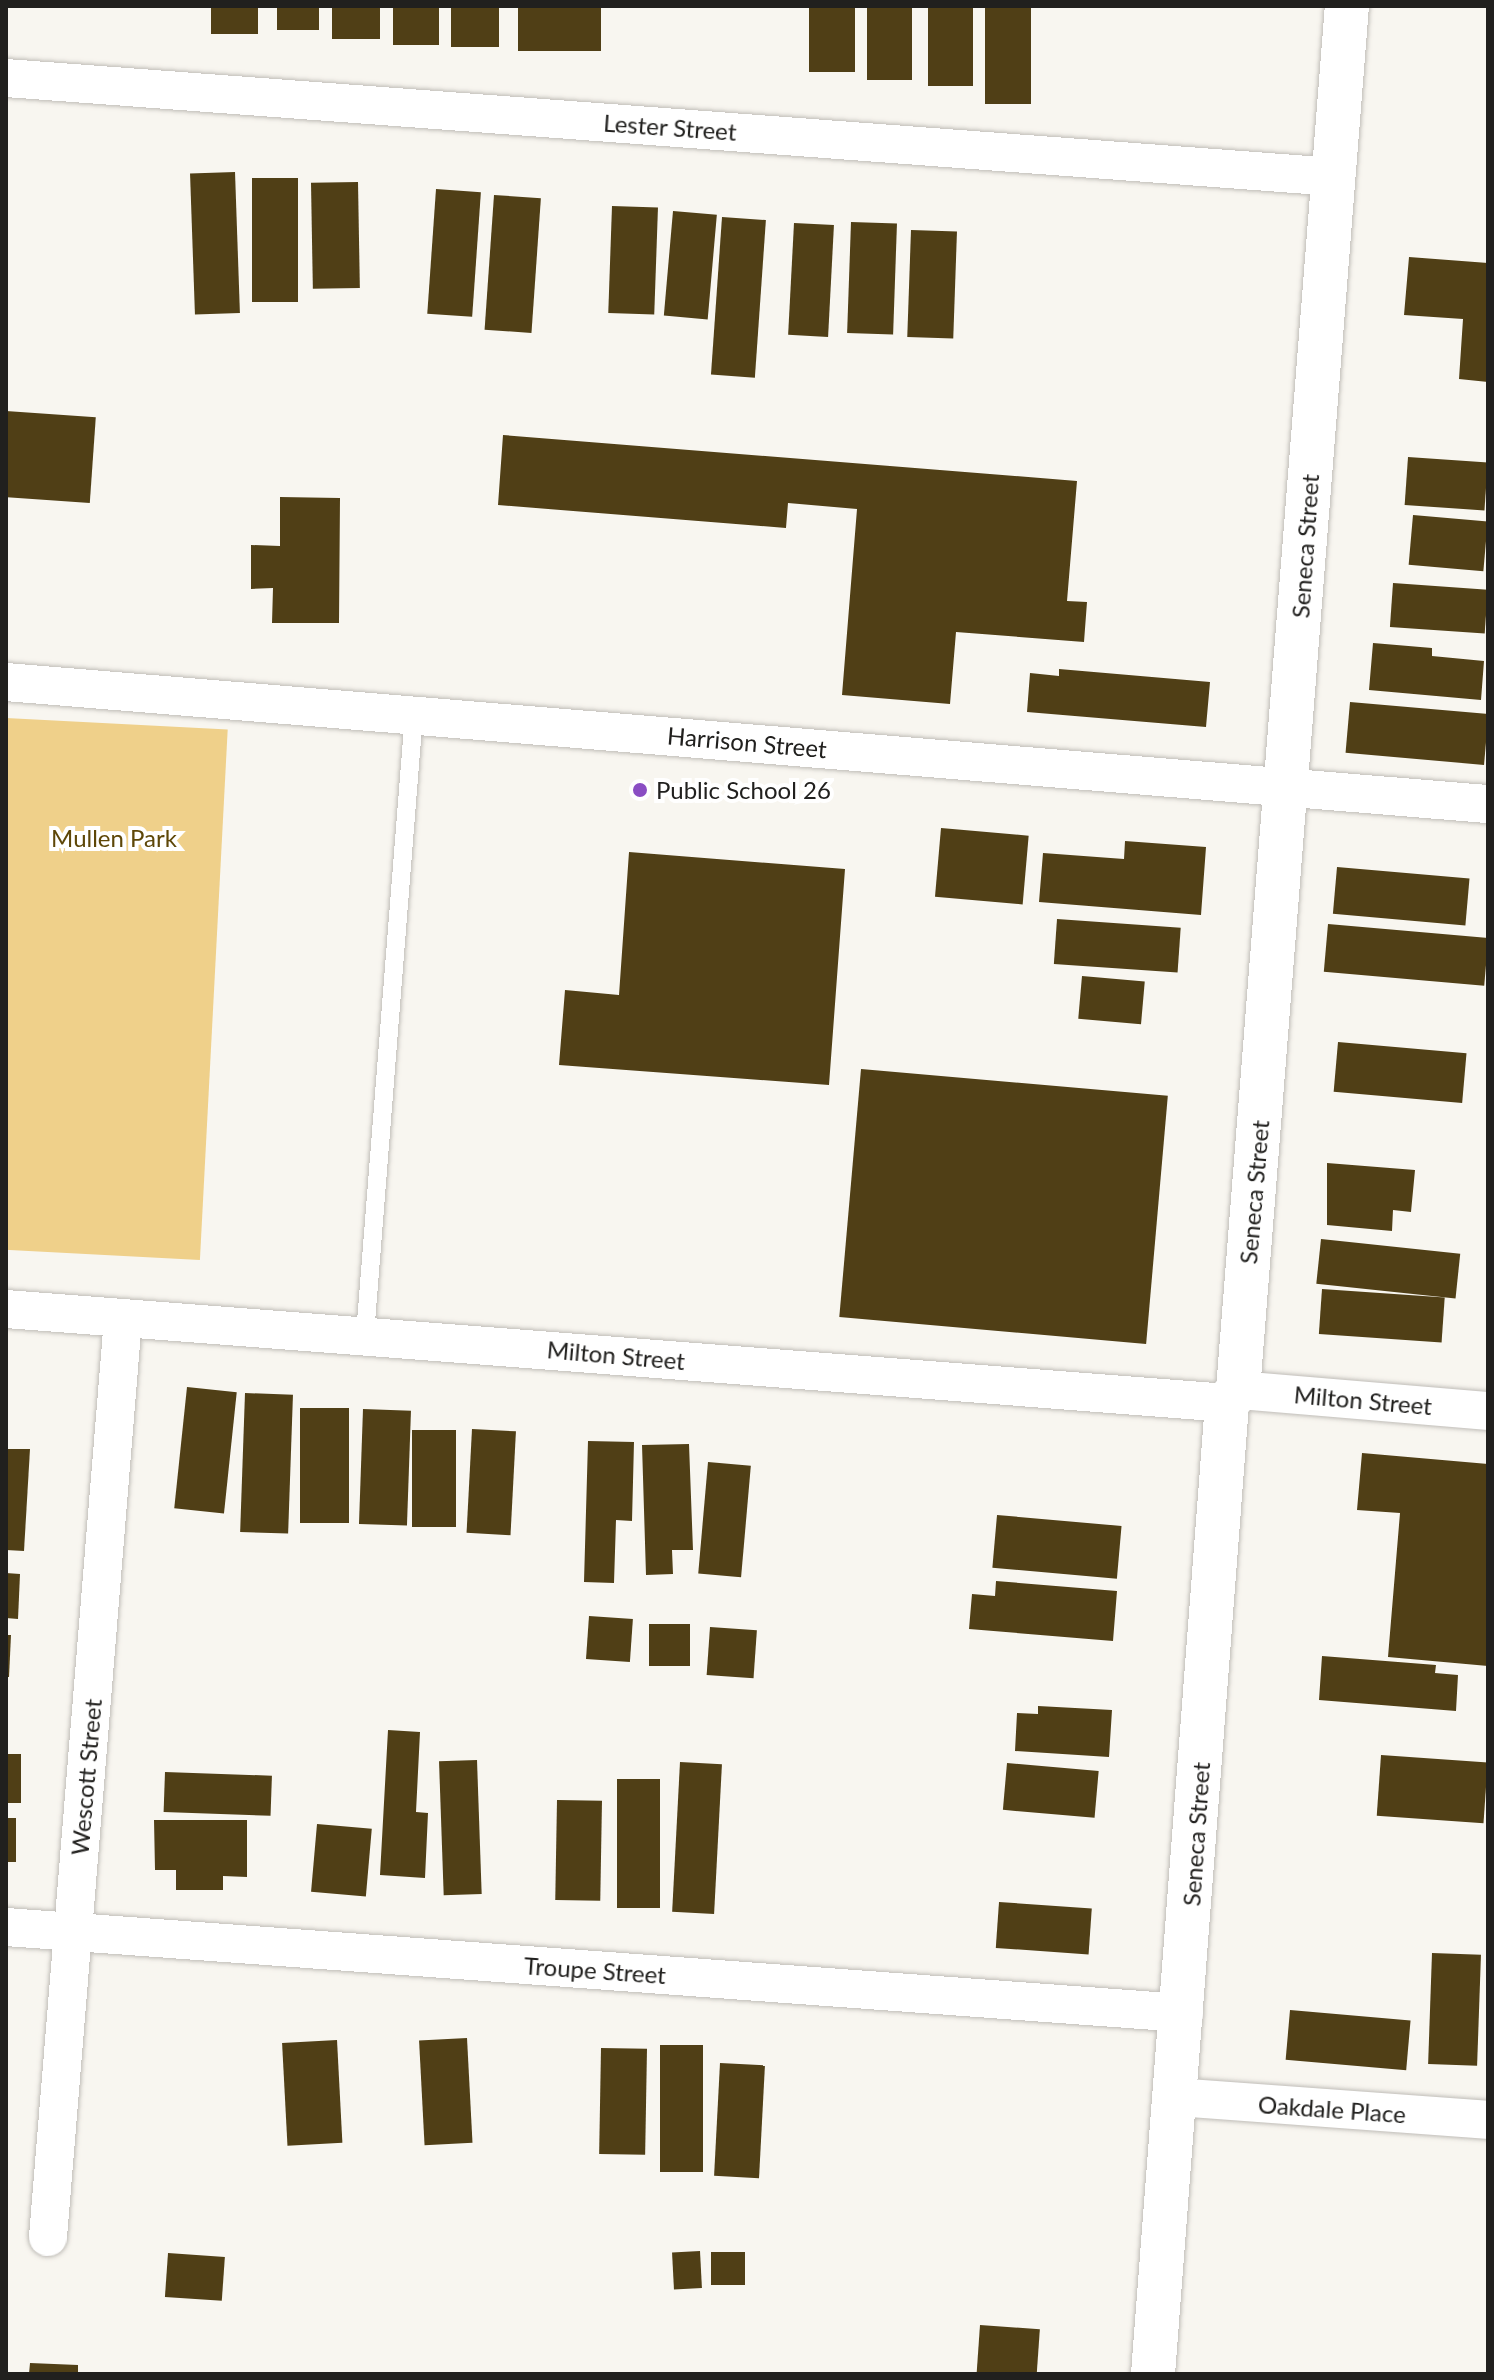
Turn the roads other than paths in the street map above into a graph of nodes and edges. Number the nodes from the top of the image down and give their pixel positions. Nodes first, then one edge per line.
1 (1347, 6) edge
2 (6, 78) edge
3 (1334, 177) junction
4 (6, 682) edge
5 (414, 714) junction
6 (1286, 787) junction
7 (1488, 804) edge
8 (6, 1309) edge
9 (123, 1318) junction
10 (365, 1335) junction
11 (1232, 1396) junction
12 (1488, 1411) edge
13 (6, 1927) edge
14 (74, 1932) junction
15 (1184, 2013) junction
16 (1176, 2097) junction
17 (1488, 2120) edge
18 (48, 2237) dead end
19 (1153, 2374) edge

1 - 3 main road, Seneca Street
2 - 3 street, Lester Street
3 - 6 main road, Seneca Street
4 - 5 street, Harrison Street
5 - 6 street, Harrison Street
5 - 10 lane
6 - 7 street, Harrison Street
6 - 11 main road, Seneca Street
8 - 9 street, Milton Street
9 - 10 street, Milton Street
9 - 14 street, Wescott Street
10 - 11 street, Milton Street
11 - 12 street, Milton Street
11 - 15 main road, Seneca Street
13 - 14 street, Troupe Street
14 - 15 street, Troupe Street
14 - 18 street, Wescott Street
15 - 16 main road, Seneca Street
16 - 17 street, Oakdale Place
16 - 19 main road, Seneca Street

